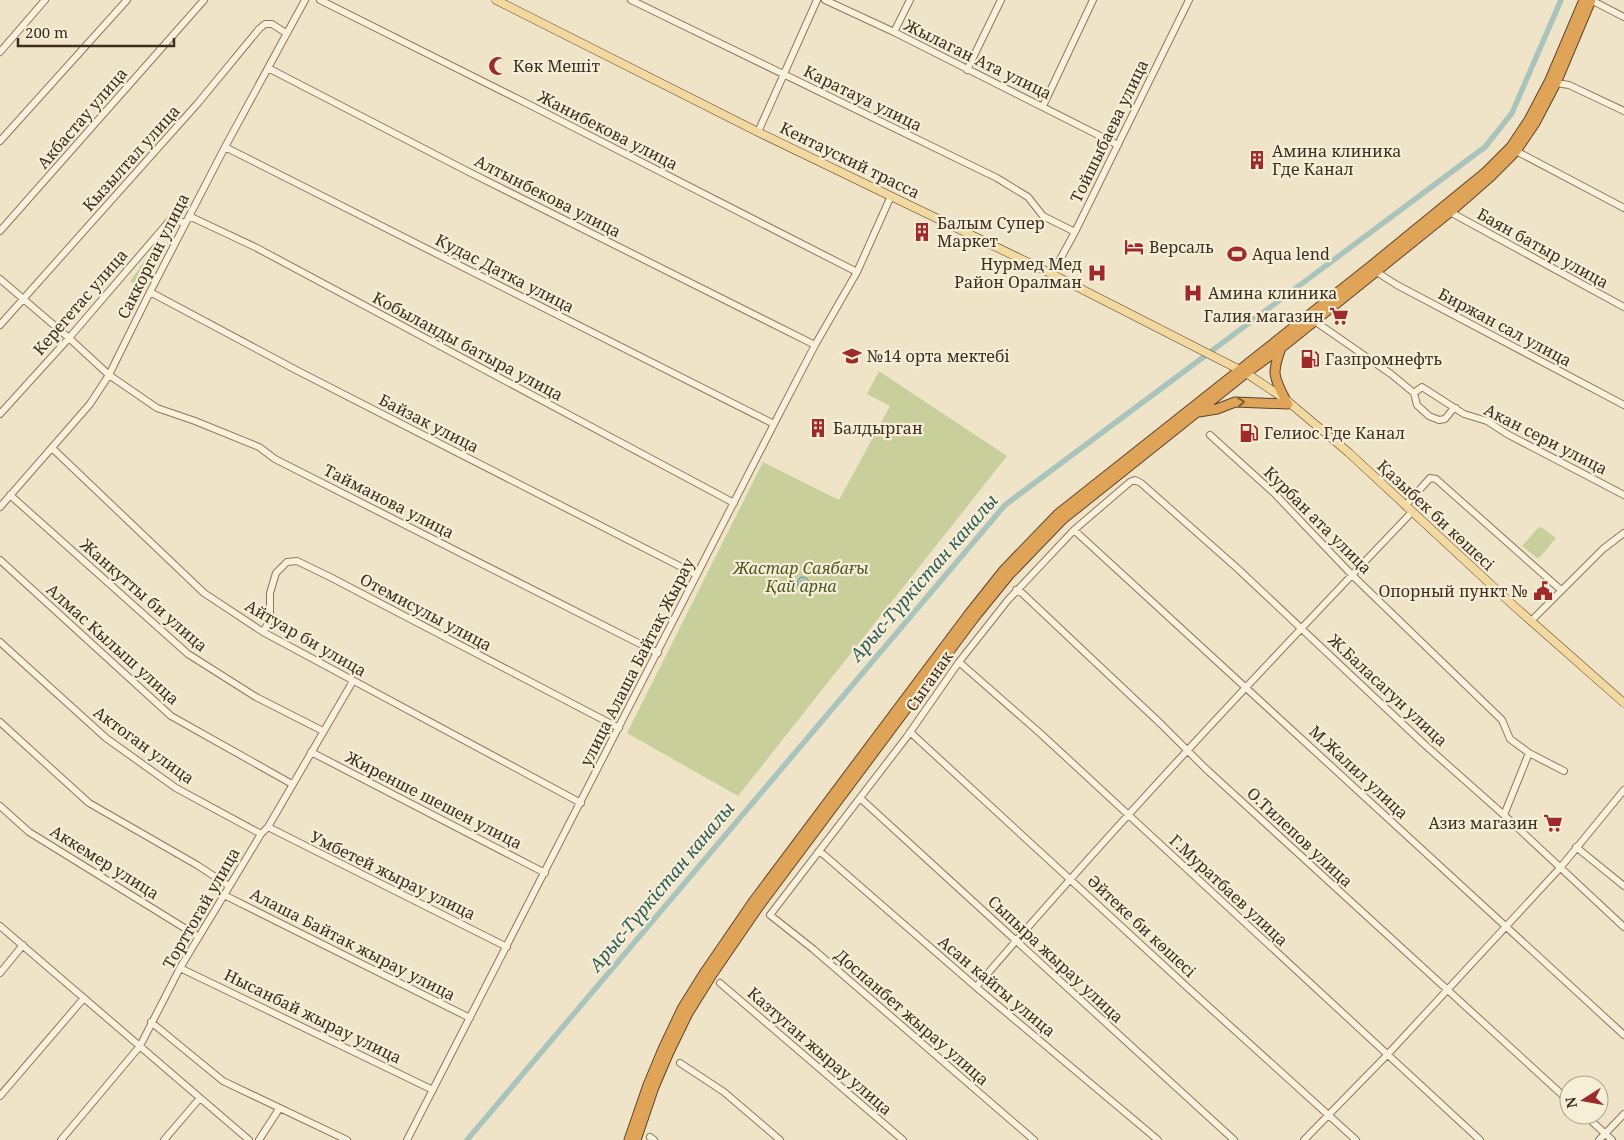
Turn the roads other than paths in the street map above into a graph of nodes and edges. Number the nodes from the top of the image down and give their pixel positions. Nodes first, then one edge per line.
1 (45, 0) edge
2 (127, 0) edge
3 (204, 0) edge
4 (305, 0) edge
5 (320, 0) edge
6 (496, 0) edge
7 (631, 0) edge
8 (817, 0) edge
9 (825, 0) edge
10 (910, 0) edge
11 (1001, 0) edge
12 (1093, 0) edge
13 (1189, 0) edge
14 (1584, 0) edge
15 (1591, 0) edge
16 (1624, 17) edge
17 (894, 32) junction
18 (286, 33) junction
19 (0, 52) edge
20 (268, 68) junction
21 (967, 70) junction
22 (785, 74) junction
23 (1556, 83) junction
24 (1043, 106) junction
25 (1624, 111) edge
26 (758, 132) junction
27 (0, 142) edge
28 (1118, 145) junction
29 (224, 146) junction
30 (1516, 151) junction
31 (891, 196) junction
32 (1624, 208) edge
33 (1450, 212) junction
34 (189, 216) junction
35 (185, 223) junction
36 (0, 231) edge
37 (1075, 232) junction
38 (1375, 271) junction
39 (857, 272) junction
40 (1052, 274) junction
41 (0, 279) edge
42 (150, 292) junction
43 (24, 299) junction
44 (1624, 308) edge
45 (1313, 320) junction
46 (0, 325) edge
47 (69, 338) junction
48 (816, 345) junction
49 (1281, 347) junction
50 (1220, 359) joint
51 (1243, 371) junction
52 (109, 375) junction
53 (1414, 393) junction
54 (1286, 401) junction
55 (1624, 404) edge
56 (1456, 408) junction
57 (1196, 413) junction
58 (0, 414) edge
59 (774, 424) junction
60 (1210, 435) dead end
61 (52, 448) junction
62 (1130, 482) joint
63 (10, 495) junction
64 (1624, 495) edge
65 (734, 503) junction
66 (1405, 506) junction
67 (0, 507) edge
68 (1412, 512) junction
69 (1074, 530) junction
70 (1624, 532) edge
71 (0, 560) edge
72 (698, 575) junction
73 (1352, 575) junction
74 (1016, 590) junction
75 (1561, 590) junction
76 (1531, 621) junction
77 (1302, 629) junction
78 (263, 632) junction
79 (0, 642) edge
80 (658, 653) junction
81 (959, 662) junction
82 (352, 681) junction
83 (1247, 688) junction
84 (1624, 703) edge
85 (0, 722) edge
86 (619, 728) junction
87 (323, 731) junction
88 (910, 732) junction
89 (1188, 750) junction
90 (310, 752) junction
91 (1529, 753) junction
92 (1564, 771) dead end
93 (292, 784) junction
94 (1623, 793) edge
95 (860, 798) junction
96 (581, 803) junction
97 (0, 806) edge
98 (1504, 814) junction
99 (1128, 816) junction
100 (268, 827) junction
101 (261, 834) junction
102 (1576, 848) junction
103 (818, 852) junction
104 (1560, 868) junction
105 (545, 872) junction
106 (1624, 876) edge
107 (1072, 880) junction
108 (1618, 881) junction
109 (230, 886) junction
110 (1624, 886) edge
111 (224, 895) junction
112 (770, 915) joint
113 (0, 926) edge
114 (1506, 926) junction
115 (1624, 927) edge
116 (199, 937) junction
117 (1016, 940) junction
118 (23, 945) junction
119 (507, 947) junction
120 (180, 968) junction
121 (0, 972) edge
122 (720, 983) dead end
123 (976, 987) junction
124 (1447, 990) junction
125 (84, 998) junction
126 (470, 1018) junction
127 (151, 1022) junction
128 (1624, 1035) edge
129 (140, 1046) junction
130 (1388, 1054) junction
131 (680, 1063) dead end
132 (433, 1090) junction
133 (1559, 1092) edge
134 (0, 1096) edge
135 (200, 1098) junction
136 (279, 1108) junction
137 (1329, 1114) junction
138 (1624, 1114) edge
139 (1596, 1125) edge
140 (1605, 1134) junction
141 (61, 1140) edge
142 (164, 1140) edge
143 (249, 1140) edge
144 (259, 1140) edge
145 (347, 1140) edge
146 (407, 1140) edge
147 (629, 1140) edge
148 (636, 1140) edge
149 (780, 1140) edge
150 (903, 1140) edge
151 (1034, 1140) edge
152 (1158, 1140) edge
153 (1234, 1140) edge
154 (1304, 1140) edge
155 (1356, 1140) edge
156 (1480, 1140) edge
157 (1599, 1140) edge
158 (1612, 1140) edge

1 - 19 street
2 - 27 street
3 - 36 street, Акбастау улица
4 - 18 street, Саккорган улица
5 - 39 street, Жанибекова улица
6 - 26 main road, Кентауский трасса
7 - 22 street, Каратауа улица
8 - 22 street
9 - 17 street, Жылаган Ата улица
10 - 17 street
11 - 21 street
12 - 24 street
13 - 28 street, Тойшыбаева улица
14 - 51 highway
15 - 16 street
15 - 23 highway
17 - 21 street, Жылаган Ата улица
18 - 20 street, Саккорган улица
18 - 43 street, Кызылтал улица
20 - 29 street, Саккорган улица
20 - 48 street, Алтынбекова улица
21 - 24 street, Жылаган Ата улица
22 - 26 street
22 - 37 street, Каратауа улица
23 - 25 street
23 - 30 highway
24 - 28 street, Жылаган Ата улица
26 - 31 main road, Кентауский трасса
28 - 37 street, Тойшыбаева улица
29 - 34 street, Саккорган улица
29 - 59 street, Кудас Датка улица
30 - 32 street
30 - 33 highway
31 - 39 street, улица Алаша Байтақ Жырау
31 - 40 main road, Кентауский трасса
33 - 38 highway
33 - 44 street, Баян батыр улица
34 - 35 street, Саккорган улица
34 - 65 street, Кобыланды батыра улица
35 - 42 street, Саккорган улица
35 - 47 street, Керегетас улица
37 - 40 street, Тойшыбаева улица
38 - 45 highway
38 - 55 street, Биржан сал улица
39 - 48 street, улица Алаша Байтақ Жырау
40 - 50 main road, Кентауский трасса
41 - 43 street
42 - 52 street, Саккорган улица
42 - 72 street, Байзак улица
43 - 46 street, Кызылтал улица
43 - 47 street
45 - 49 highway
45 - 53 street
47 - 52 street
47 - 58 street, Керегетас улица
48 - 59 street, улица Алаша Байтақ Жырау
49 - 51 highway
49 - 54 highway
50 - 51 main road, Қазыбек би көшесі
51 - 54 main road, Қазыбек би көшесі
51 - 57 highway
51 - 147 highway
52 - 61 street, Саккорган улица
52 - 80 street, Тайманова улица
53 - 56 street, Акан сери улица
53 - 56 street
57 -> 54 highway
54 - 66 main road, Қазыбек би көшесі
56 - 64 street, Акан сери улица
57 - 148 highway
59 - 65 street, улица Алаша Байтақ Жырау
60 - 73 street, Курбан ата улица
61 - 63 street, Саккорган улица
61 - 78 street, Айтуар би улица
62 - 69 street, Сыганак
62 - 77 street, Ж.Баласагун улица
63 - 67 street, Саккорган улица
63 - 87 street, Жанкутты би улица
65 - 72 street, улица Алаша Байтақ Жырау
66 - 68 main road, Қазыбек би көшесі
66 - 75 street
68 - 73 street
68 - 76 main road, Қазыбек би көшесі
69 - 74 street, Сыганак
69 - 83 street, М.Жалил улица
70 - 75 street
71 - 93 street, Алмас Кылыш улица
72 - 80 street, улица Алаша Байтақ Жырау
73 - 77 street
73 - 91 street, Курбан ата улица
74 - 81 street, Сыганак
74 - 89 street, О.Тилепов улица
75 - 76 street
76 - 84 main road, Қазыбек би көшесі
77 - 83 street
77 - 98 street, Ж.Баласагун улица
78 - 82 street, Айтуар би улица
78 - 86 street, Отемисулы улица
79 - 101 street, Актоган улица
80 - 86 street, улица Алаша Байтақ Жырау
81 - 88 street, Сыганак
81 - 99 street, Г.Муратбаев улица
82 - 87 street, Торттогай улица
82 - 96 street, Айтуар би улица
83 - 89 street
83 - 114 street, М.Жалил улица
85 - 109 street
86 - 96 street, улица Алаша Байтақ Жырау
87 - 90 street, Торттогай улица
88 - 95 street, Сыганак
88 - 107 street, Әйтеке би көшесі
89 - 99 street
89 - 124 street, О.Тилепов улица
90 - 93 street, Торттогай улица
90 - 105 street, Жиренше шешен улица
91 - 92 street, Курбан ата улица
91 - 98 street
93 - 100 street, Торттогай улица
94 - 102 street
95 - 103 street, Сыганак
95 - 117 street, Сыпыра жырау улица
96 - 105 street, улица Алаша Байтақ Жырау
97 - 116 street, Аккемер улица
98 - 104 street, Ж.Баласагун улица
99 - 107 street
99 - 130 street, Г.Муратбаев улица
100 - 101 street, Торттогай улица
100 - 119 street, Умбетей жырау улица
101 - 109 street, Торттогай улица
102 - 104 street
102 - 108 street
103 - 112 street, Сыганак
103 - 123 street, Асан кайгы улица
104 - 114 street
104 - 115 street, Ж.Баласагун улица
105 - 119 street, улица Алаша Байтақ Жырау
106 - 108 street
107 - 117 street
107 - 137 street, Әйтеке би көшесі
108 - 110 street
109 - 111 street, Торттогай улица
111 - 116 street, Торттогай улица
111 - 126 street, Алаша Байтак жырау улица
112 - 151 street, Доспанбет жырау улица
113 - 118 street
114 - 124 street
114 - 128 street, М.Жалил улица
116 - 120 street, Торттогай улица
117 - 123 street
117 - 153 street, Сыпыра жырау улица
118 - 121 street
118 - 125 street
119 - 126 street, улица Алаша Байтақ Жырау
120 - 127 street, Торттогай улица
120 - 132 street, Нысанбай жырау улица
122 - 150 street, Казтуган жырау улица
123 - 152 street, Асан кайгы улица
124 - 130 street
124 - 133 street, О.Тилепов улица
125 - 129 street
125 - 134 street
126 - 132 street, улица Алаша Байтақ Жырау
127 - 129 street, Торттогай улица
127 - 136 street
129 - 135 street
129 - 141 street, Торттогай улица
130 - 137 street
130 - 156 street, Г.Муратбаев улица
131 - 149 street
132 - 146 street, улица Алаша Байтақ Жырау
135 - 142 street
135 - 143 street
136 - 144 street
136 - 145 street
137 - 154 street
137 - 155 street, Әйтеке би көшесі
138 - 140 street
139 - 140 street
140 - 157 street
140 - 158 street

